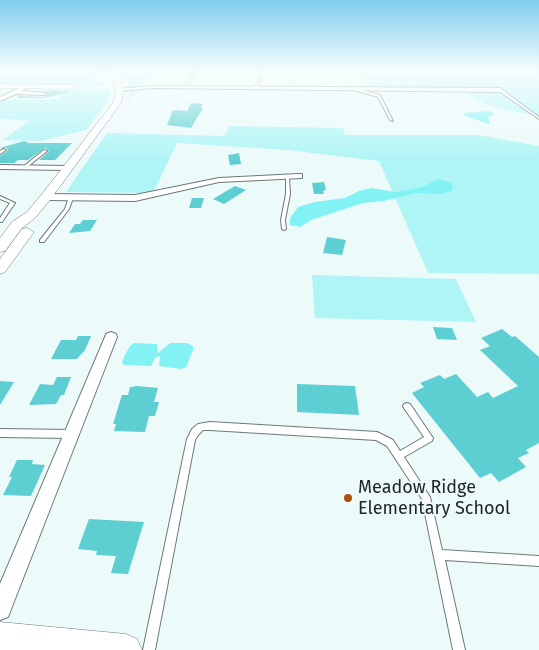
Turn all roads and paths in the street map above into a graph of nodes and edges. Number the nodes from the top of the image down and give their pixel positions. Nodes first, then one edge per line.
1 (117, 102) edge
2 (383, 102) edge
3 (517, 102) edge
4 (539, 118) edge
5 (392, 120) dead end
6 (44, 151) dead end
7 (0, 167) edge
8 (25, 167) junction
9 (68, 168) junction
10 (300, 176) dead end
11 (287, 177) junction
12 (0, 197) edge
13 (46, 197) junction
14 (70, 198) junction
15 (31, 215) junction
16 (0, 221) edge
17 (284, 229) dead end
18 (42, 241) dead end
19 (0, 248) edge
20 (0, 269) edge
21 (111, 337) dead end
22 (407, 406) dead end
23 (0, 432) edge
24 (71, 434) junction
25 (399, 456) junction
26 (438, 555) junction
27 (539, 561) edge
28 (0, 608) edge
29 (0, 638) edge
30 (126, 650) edge
31 (149, 650) edge
32 (459, 650) edge

1 - 9 main road
2 - 5 lane
3 - 4 lane
6 - 8 lane
7 - 8 street
8 - 9 street
9 - 13 main road
10 - 11 street
11 - 14 street
11 - 17 lane
12 - 16 lane
13 - 14 street
13 - 15 main road
14 - 18 lane
15 - 19 main road
15 - 20 main road
21 - 24 street
22 - 25 lane
23 - 24 lane
24 - 28 street
25 - 26 lane
25 - 31 lane
26 - 27 lane
26 - 32 lane
29 - 30 main road

